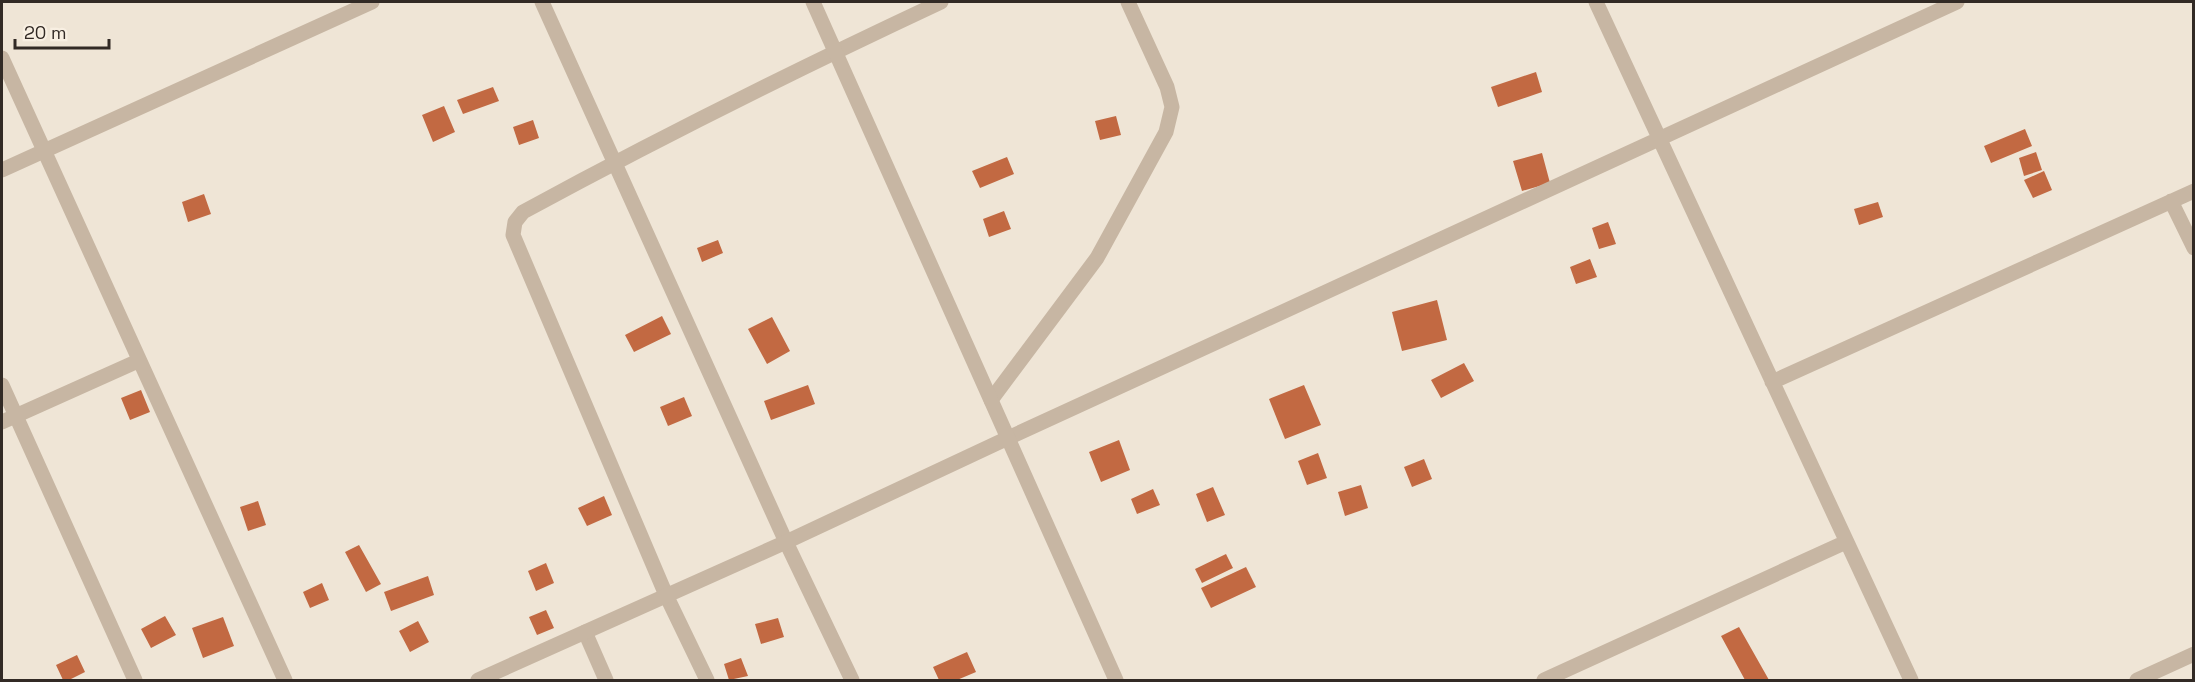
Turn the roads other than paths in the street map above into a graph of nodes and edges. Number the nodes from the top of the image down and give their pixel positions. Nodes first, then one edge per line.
1 (372, 2) edge
2 (542, 2) edge
3 (813, 2) edge
4 (942, 2) edge
5 (1128, 2) edge
6 (1596, 2) edge
7 (1957, 2) edge
8 (835, 51) junction
9 (2, 58) edge
10 (1659, 140) junction
11 (44, 150) junction
12 (615, 162) junction
13 (2, 170) edge
14 (2193, 191) edge
15 (2171, 201) junction
16 (2193, 248) edge
17 (138, 362) junction
18 (1772, 382) junction
19 (2, 385) edge
20 (991, 400) junction
21 (9, 419) edge
22 (1008, 438) junction
23 (786, 542) junction
24 (1846, 542) junction
25 (666, 595) junction
26 (585, 632) junction
27 (2193, 654) edge
28 (135, 681) edge
29 (285, 681) edge
30 (478, 681) edge
31 (606, 681) edge
32 (707, 681) edge
33 (852, 681) edge
34 (1116, 681) edge
35 (1544, 681) edge
36 (1911, 681) edge
37 (2137, 681) edge

1 - 11 street
2 - 12 street
3 - 8 street
4 - 8 street
5 - 20 street
6 - 10 street
7 - 10 street
8 - 12 street
8 - 20 street
9 - 11 street
10 - 18 street
10 - 22 street
11 - 13 street
11 - 17 street
12 - 23 street
12 - 25 street
14 - 15 street
15 - 16 street
15 - 18 street
17 - 21 street
17 - 29 street
18 - 24 street
19 - 21 street
20 - 22 street
21 - 28 street
22 - 23 street
22 - 34 street
23 - 25 street
23 - 33 street
24 - 35 street
24 - 36 street
25 - 26 street
25 - 32 street
26 - 30 street
26 - 31 street
27 - 37 street

